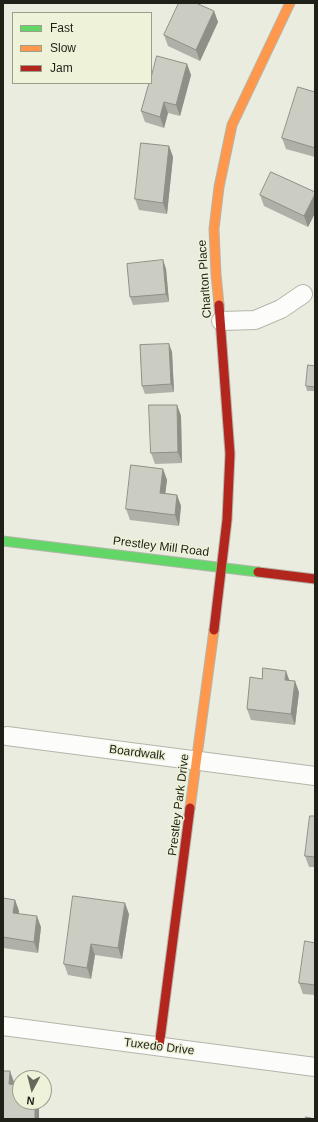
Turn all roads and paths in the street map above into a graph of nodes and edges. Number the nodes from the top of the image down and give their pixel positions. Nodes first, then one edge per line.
1 (290, 3) edge
2 (303, 294) dead end
3 (221, 321) junction
4 (3, 541) edge
5 (222, 567) junction
6 (315, 579) edge
7 (7, 736) dead end
8 (197, 760) junction
9 (315, 776) edge
10 (3, 1026) edge
11 (159, 1047) junction
12 (315, 1067) edge

1 - 3 street, Charlton Place
2 - 3 street
3 - 5 street, Charlton Place
4 - 5 street, Prestley Mill Road
5 - 6 street, Prestley Mill Road
5 - 8 street, Prestley Park Drive
7 - 8 street, Boardwalk
8 - 9 street, Boardwalk
8 - 11 street, Prestley Park Drive
10 - 11 street, Tuxedo Drive
11 - 12 street, Tuxedo Drive

